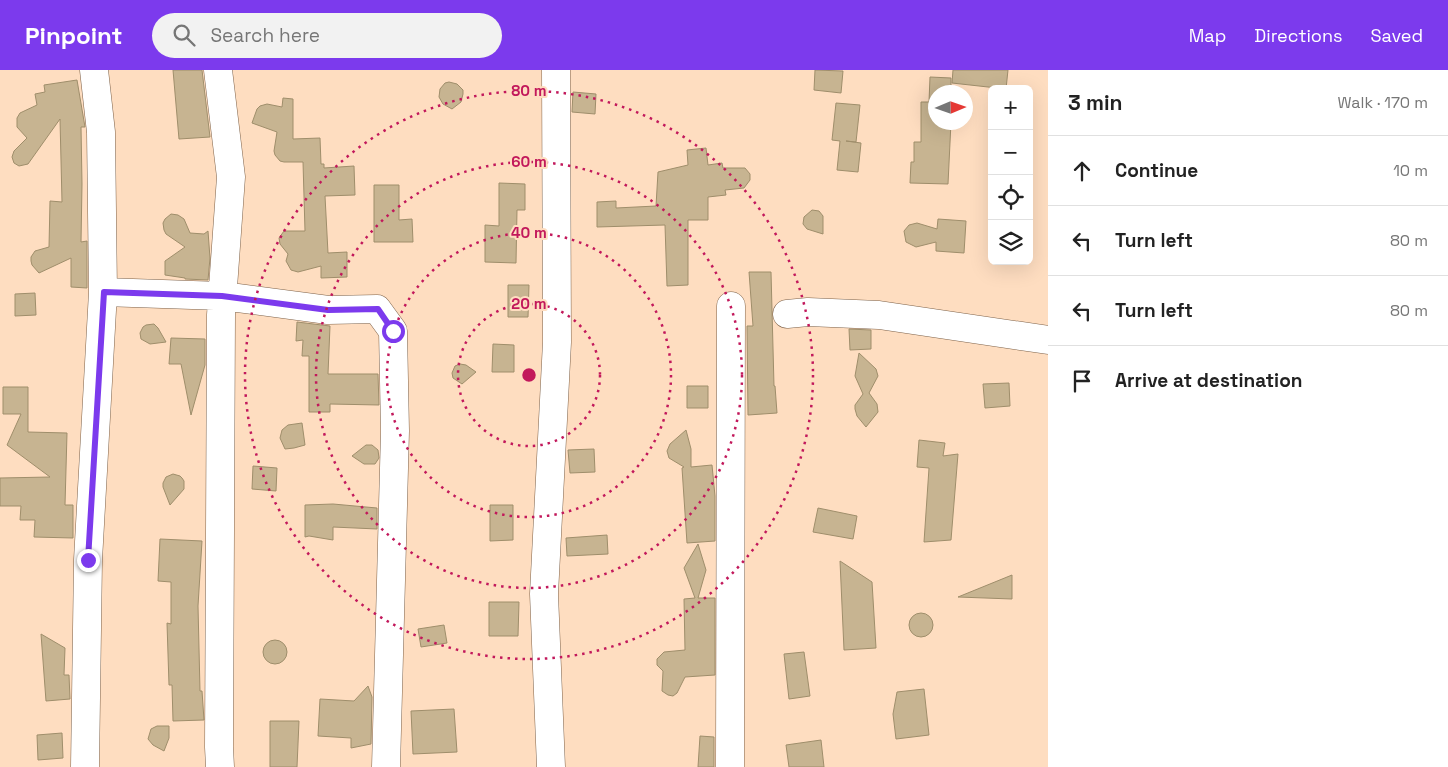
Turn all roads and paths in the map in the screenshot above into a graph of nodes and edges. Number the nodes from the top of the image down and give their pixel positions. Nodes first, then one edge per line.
1 (94, 70) edge
2 (218, 70) edge
3 (556, 70) edge
4 (104, 292) junction
5 (222, 296) junction
6 (731, 306) dead end
7 (787, 314) dead end
8 (1048, 340) edge
9 (85, 767) edge
10 (220, 767) edge
11 (386, 767) edge
12 (551, 767) edge
13 (730, 767) edge

1 - 4 street
2 - 5 street
3 - 12 street
4 - 5 street
4 - 9 street
5 - 10 street
5 - 11 street
6 - 13 street
7 - 8 street

